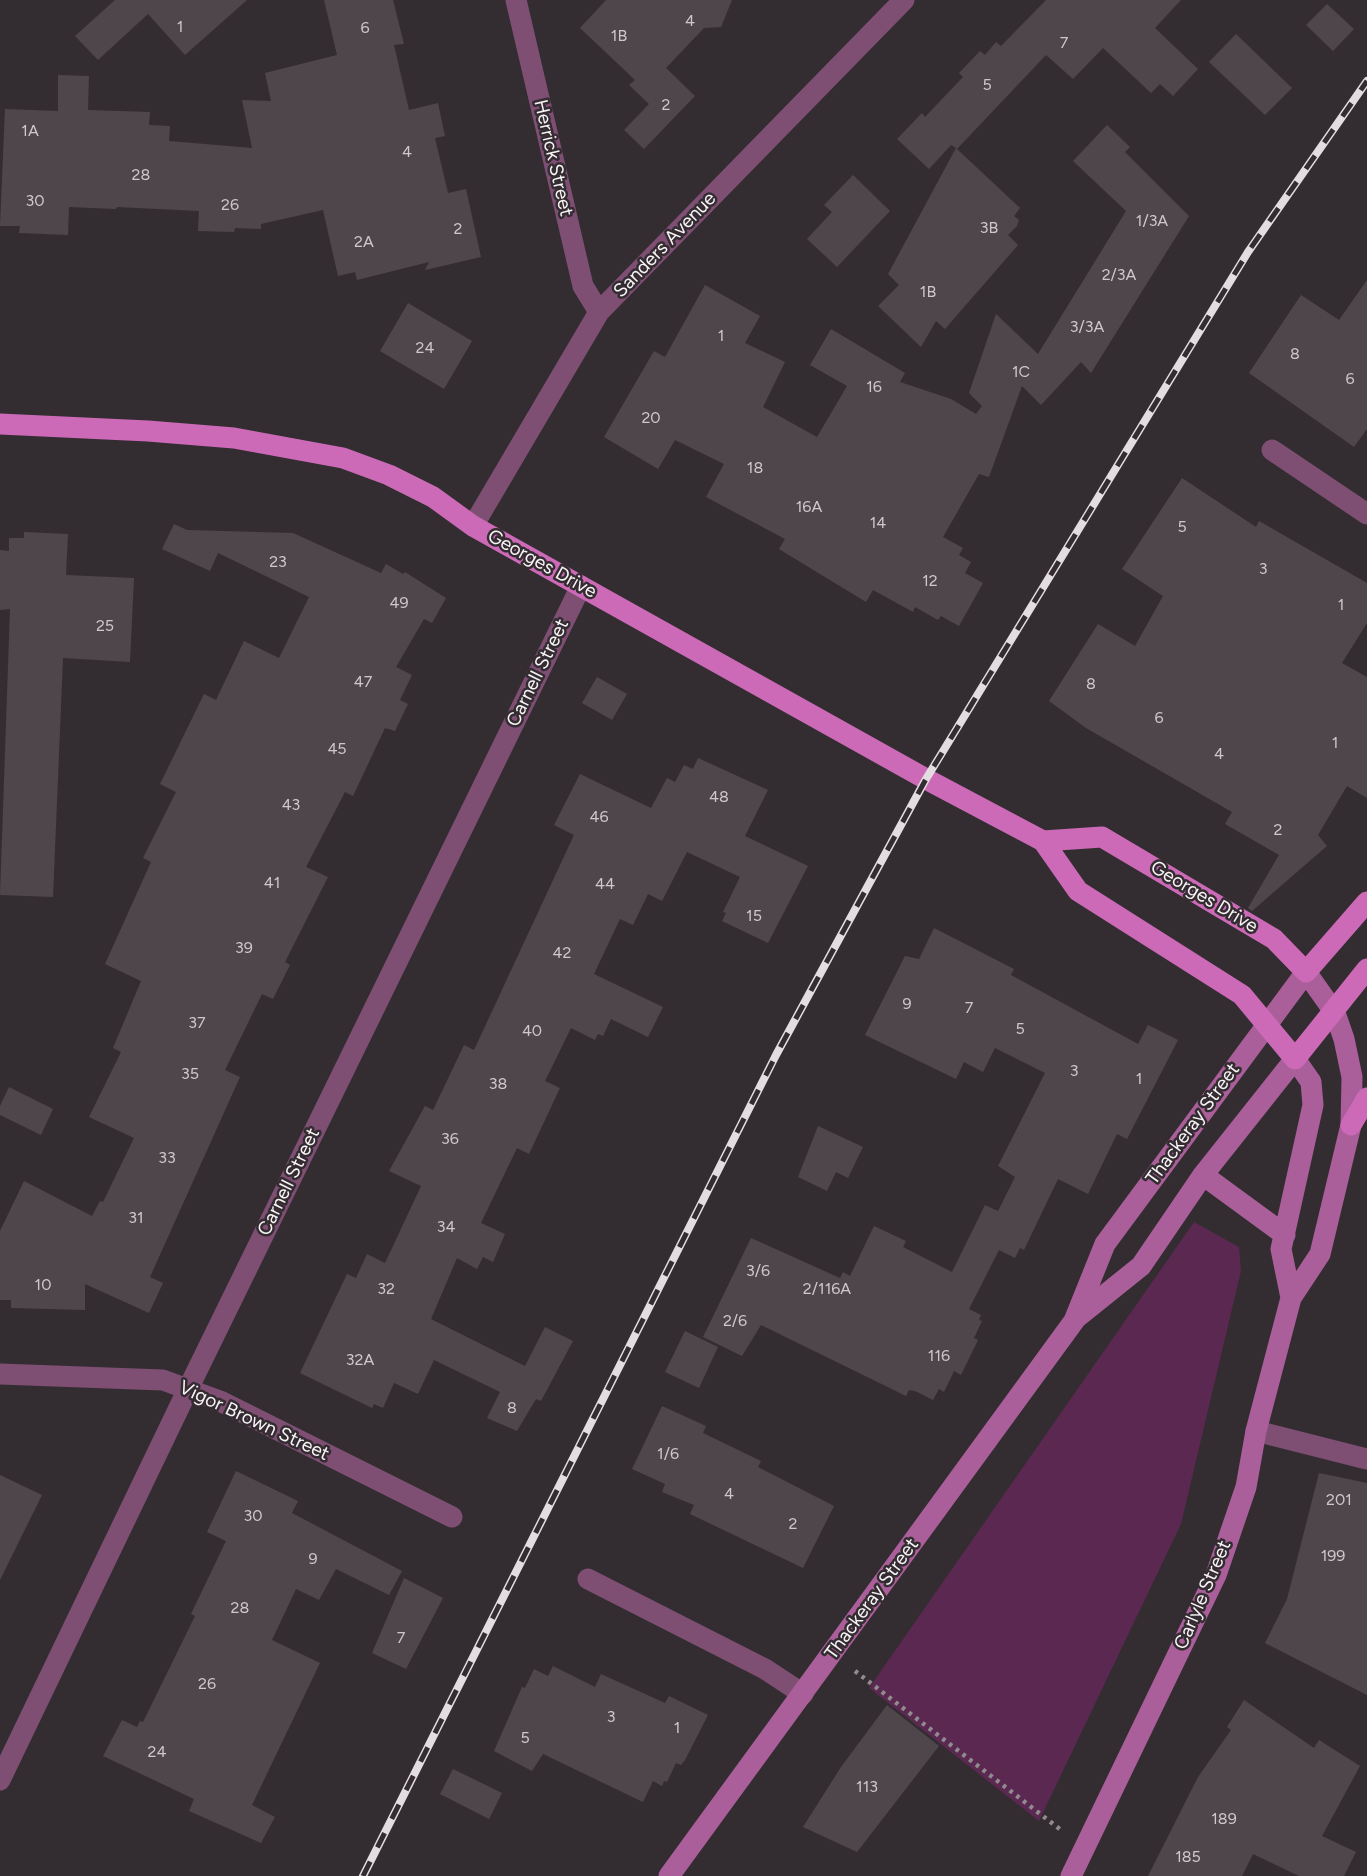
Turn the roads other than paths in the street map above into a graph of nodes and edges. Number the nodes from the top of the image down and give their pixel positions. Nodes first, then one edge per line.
1 (516, 0) edge
2 (904, 0) edge
3 (599, 312) junction
4 (0, 424) edge
5 (1272, 450) dead end
6 (1367, 514) edge
7 (473, 526) junction
8 (581, 586) junction
9 (1043, 841) junction
10 (1367, 902) edge
11 (1367, 969) edge
12 (1306, 972) junction
13 (1335, 1013) junction
14 (1266, 1026) junction
15 (1295, 1059) junction
16 (1367, 1098) edge
17 (1351, 1125) junction
18 (1203, 1175) junction
19 (1285, 1235) junction
20 (1290, 1298) junction
21 (1074, 1321) junction
22 (0, 1374) edge
23 (188, 1389) junction
24 (1256, 1431) junction
25 (1367, 1459) edge
26 (452, 1517) dead end
27 (588, 1579) dead end
28 (803, 1694) junction
29 (0, 1780) edge
30 (669, 1876) edge
31 (1071, 1876) edge

1 - 3 street, Herrick Street
2 - 3 street, Sanders Avenue
3 - 7 street, Sanders Avenue
4 - 7 main road, Georges Drive
5 - 6 street
7 - 8 main road, Georges Drive
8 - 9 main road, Georges Drive
8 - 23 street, Carnell Street
9 - 12 main road, Georges Drive
9 - 14 main road, Georges Drive
10 - 12 main road
11 - 13 main road
12 - 13 main road, Georges Drive
12 - 14 main road, Thackeray Street
13 - 15 main road
13 - 17 main road, Carlyle Street
14 - 15 main road, Carlyle Street
14 - 21 main road, Thackeray Street
15 - 18 main road, Thackeray Street
15 - 19 main road, Carlyle Street
16 - 17 main road
17 - 20 main road, Carlyle Street
18 - 19 main road
18 - 21 main road, Thackeray Street
19 - 20 main road, Carlyle Street
20 - 24 main road, Carlyle Street
21 - 28 main road, Thackeray Street
22 - 23 street, Vigor Brown Street
23 - 26 street, Vigor Brown Street
23 - 29 street, Carnell Street
24 - 25 street
24 - 31 main road, Carlyle Street
27 - 28 street
28 - 30 main road, Thackeray Street

